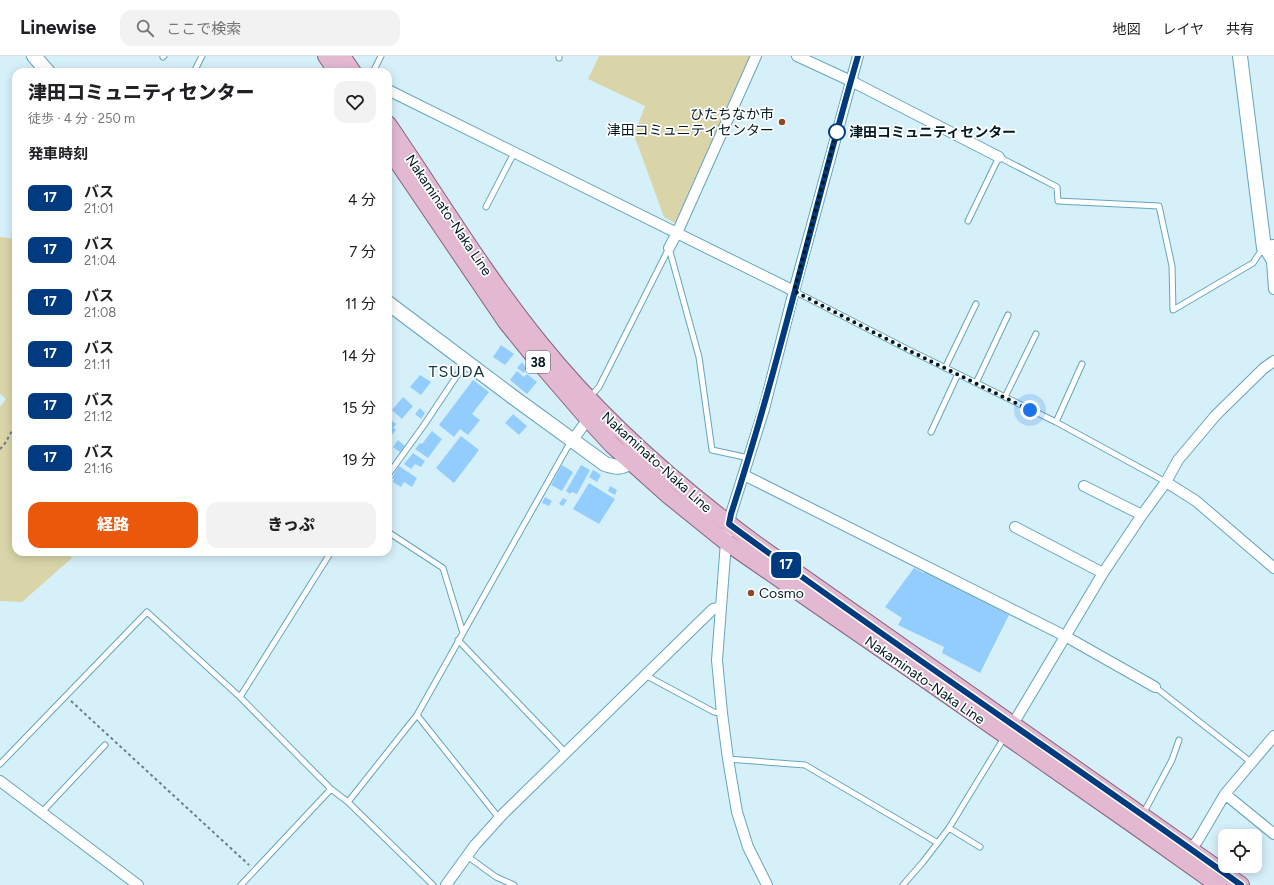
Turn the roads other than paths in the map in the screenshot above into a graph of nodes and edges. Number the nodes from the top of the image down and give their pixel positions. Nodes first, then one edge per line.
1 (34, 56) edge
2 (202, 56) edge
3 (326, 56) edge
4 (342, 56) edge
5 (381, 56) edge
6 (756, 56) edge
7 (797, 56) edge
8 (858, 56) edge
9 (1240, 56) edge
10 (44, 68) edge
11 (196, 68) edge
12 (334, 68) edge
13 (350, 68) edge
14 (374, 68) edge
15 (851, 81) junction
16 (392, 92) edge
17 (392, 130) edge
18 (514, 153) junction
19 (392, 154) edge
20 (999, 157) junction
21 (486, 207) dead end
22 (968, 221) dead end
23 (677, 233) junction
24 (1269, 247) edge
25 (670, 248) junction
26 (1274, 289) edge
27 (794, 291) junction
28 (976, 304) dead end
29 (392, 306) edge
30 (1008, 315) dead end
31 (1036, 334) dead end
32 (1274, 361) edge
33 (466, 362) junction
34 (1082, 364) dead end
35 (945, 368) junction
36 (958, 374) junction
37 (976, 383) junction
38 (1005, 398) junction
39 (588, 399) junction
40 (588, 419) junction
41 (1056, 422) junction
42 (931, 432) dead end
43 (572, 441) junction
44 (749, 458) junction
45 (631, 462) junction
46 (392, 469) edge
47 (744, 475) junction
48 (1166, 482) junction
49 (1084, 486) dead end
50 (1142, 515) junction
51 (729, 524) junction
52 (1015, 527) dead end
53 (392, 535) edge
54 (726, 542) junction
55 (328, 556) edge
56 (1274, 568) edge
57 (1102, 573) junction
58 (721, 607) junction
59 (462, 633) junction
60 (1066, 636) junction
61 (458, 640) junction
62 (645, 675) junction
63 (1155, 687) joint
64 (240, 697) junction
65 (722, 713) junction
66 (417, 715) junction
67 (1009, 730) junction
68 (1274, 736) edge
69 (1179, 740) dead end
70 (105, 745) dead end
71 (566, 753) junction
72 (728, 760) junction
73 (1252, 763) junction
74 (0, 764) edge
75 (0, 781) edge
76 (331, 789) junction
77 (1226, 794) junction
78 (348, 802) junction
79 (42, 812) junction
80 (1142, 815) junction
81 (499, 818) junction
82 (949, 828) junction
83 (1274, 834) edge
84 (938, 843) junction
85 (980, 847) dead end
86 (1191, 849) junction
87 (467, 856) junction
88 (138, 885) edge
89 (241, 885) edge
90 (433, 885) edge
91 (446, 885) edge
92 (514, 885) edge
93 (767, 885) edge
94 (903, 885) edge
95 (1218, 885) edge
96 (1241, 885) edge

1 - 10 street
2 - 11 lane
3 - 12 main road
4 - 13 main road
5 - 14 lane
6 - 23 street
7 - 15 street
8 - 15 street
9 - 24 street
15 - 20 street
15 - 27 street
16 - 18 street
17 - 39 main road, Nakaminato-Naka Line / 38
18 - 21 lane
18 - 23 street
19 - 40 main road, Nakaminato-Naka Line / 38
20 - 22 lane
20 - 24 lane
23 - 25 street
23 - 27 street
24 - 26 street
25 - 39 lane
25 - 44 lane
27 - 35 lane
27 - 44 street
28 - 35 lane
29 - 33 street
30 - 37 lane
31 - 38 lane
32 - 48 street
33 - 43 street
33 - 46 lane
34 - 41 lane
35 - 36 lane
36 - 37 lane
36 - 42 lane
37 - 38 lane
38 - 41 lane
39 - 51 main road, Nakaminato-Naka Line / 38
40 - 43 street
40 - 45 main road, Nakaminato-Naka Line / 38
41 - 48 lane
43 - 45 street
43 - 59 lane
44 - 47 street
45 - 54 main road, Nakaminato-Naka Line / 38
47 - 51 street
47 - 60 street
48 - 50 street
48 - 56 street
49 - 50 street
50 - 57 street
51 - 54 street
51 - 67 main road, Nakaminato-Naka Line / 38
52 - 57 street
53 - 59 lane
54 - 58 street
54 - 67 main road, Nakaminato-Naka Line / 38
55 - 64 lane
57 - 60 street
58 - 62 street
58 - 65 street
59 - 61 lane
60 - 63 street
60 - 67 street
61 - 66 lane
61 - 71 lane
62 - 65 lane
62 - 71 street
63 - 73 lane
64 - 74 lane
64 - 76 lane
65 - 72 street
66 - 78 lane
66 - 81 lane
67 - 80 main road, Nakaminato-Naka Line / 38
67 - 82 lane
67 - 95 main road, Nakaminato-Naka Line / 38
68 - 73 street
69 - 80 lane
70 - 79 lane
71 - 81 street
72 - 84 lane
72 - 93 street
73 - 77 street
75 - 79 street
76 - 78 lane
76 - 89 lane
77 - 83 street
77 - 86 street
78 - 90 lane
79 - 88 street
80 - 86 main road, Nakaminato-Naka Line / 38
81 - 87 street
82 - 84 lane
82 - 85 lane
84 - 94 lane
86 - 96 main road, Nakaminato-Naka Line / 38
87 - 91 street
87 - 92 lane

